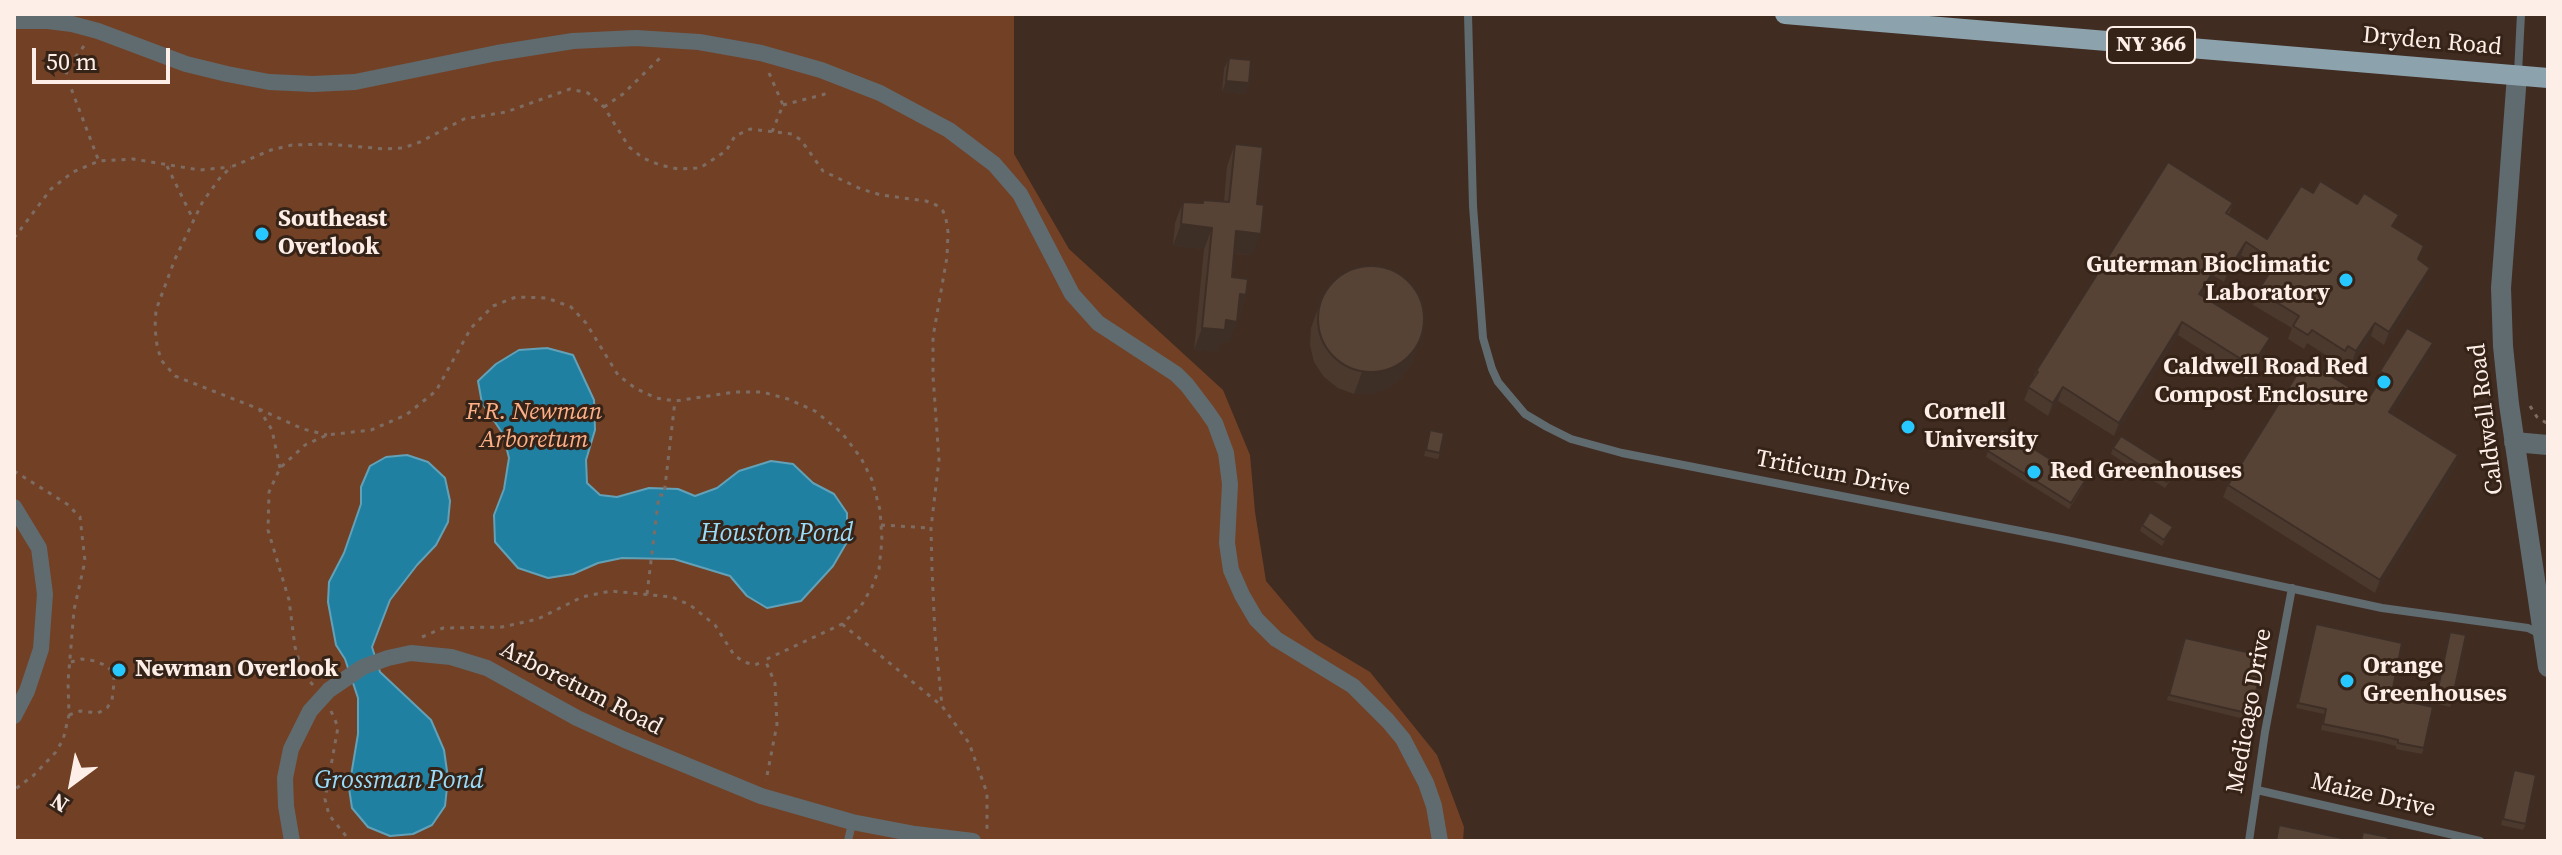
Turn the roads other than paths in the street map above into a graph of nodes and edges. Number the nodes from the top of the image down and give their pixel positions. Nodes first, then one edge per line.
1 (1468, 14) edge
2 (1785, 14) edge
3 (2521, 14) edge
4 (1907, 19) edge
5 (14, 21) edge
6 (2517, 75) junction
7 (2548, 78) edge
8 (2514, 442) junction
9 (2548, 445) edge
10 (14, 507) edge
11 (2292, 588) junction
12 (2546, 637) edge
13 (2548, 667) edge
14 (14, 716) edge
15 (2257, 790) junction
16 (852, 822) junction
17 (292, 841) edge
18 (848, 841) edge
19 (973, 841) edge
20 (1440, 841) edge
21 (2249, 841) edge
22 (2480, 841) edge

1 - 11 lane, Triticum Drive
2 - 4 main road, Dryden Road / NY 366
3 - 6 lane
4 - 6 main road, Dryden Road / NY 366
5 - 20 street
6 - 7 main road, Dryden Road / NY 366
6 - 8 street, Caldwell Road
8 - 9 street
8 - 12 street, Caldwell Road
10 - 14 street
11 - 12 lane, Triticum Drive
11 - 15 lane, Medicago Drive
12 - 13 street, Caldwell Road
15 - 21 lane, Medicago Drive
15 - 22 lane, Maize Drive
16 - 17 street, Arboretum Road
16 - 18 lane
16 - 19 street, Arboretum Road

